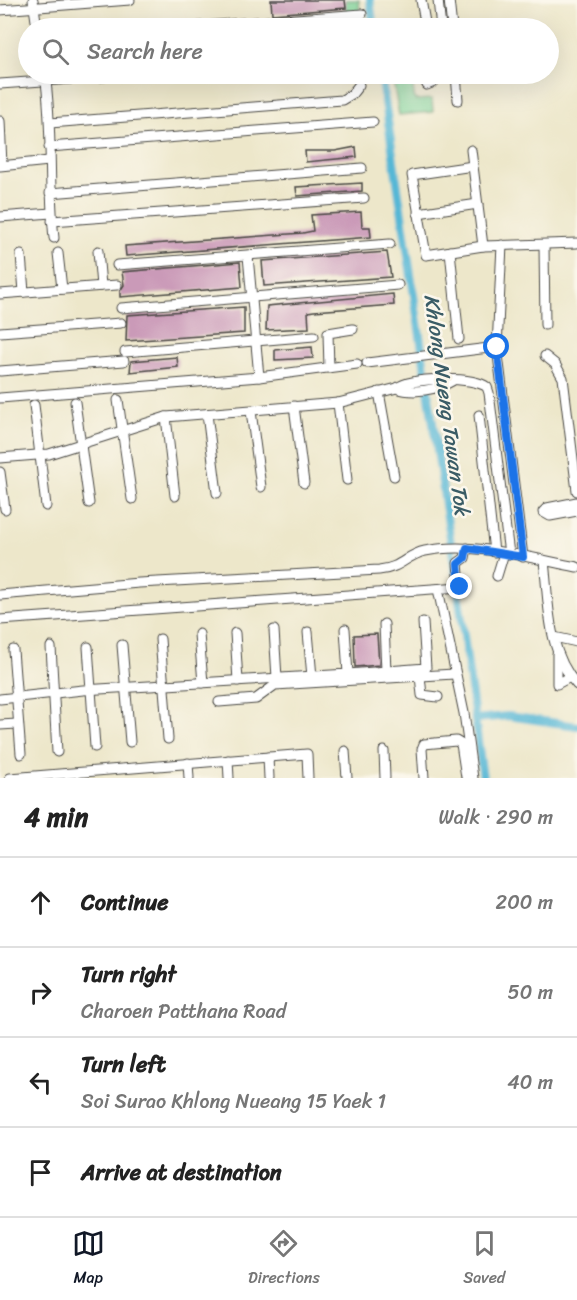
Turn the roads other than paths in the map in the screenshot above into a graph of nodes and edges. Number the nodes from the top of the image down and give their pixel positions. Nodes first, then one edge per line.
1 (130, 0) edge
2 (421, 0) edge
3 (438, 0) edge
4 (449, 0) edge
5 (33, 4) edge
6 (0, 10) edge
7 (362, 14) dead end
8 (309, 18) edge
9 (424, 18) edge
10 (440, 18) edge
11 (451, 18) edge
12 (18, 82) edge
13 (0, 84) edge
14 (46, 84) edge
15 (457, 84) edge
16 (359, 85) dead end
17 (458, 100) dead end
18 (0, 121) edge
19 (373, 122) dead end
20 (50, 123) junction
21 (49, 147) junction
22 (471, 150) dead end
23 (49, 161) junction
24 (1, 166) edge
25 (473, 166) junction
26 (362, 168) dead end
27 (50, 193) junction
28 (364, 198) dead end
29 (478, 204) junction
30 (418, 213) junction
31 (0, 217) edge
32 (51, 217) junction
33 (54, 238) dead end
34 (577, 243) edge
35 (390, 244) dead end
36 (502, 245) junction
37 (544, 245) junction
38 (483, 246) junction
39 (98, 251) dead end
40 (450, 251) junction
41 (58, 253) dead end
42 (21, 255) dead end
43 (248, 256) junction
44 (117, 265) dead end
45 (117, 285) dead end
46 (398, 285) dead end
47 (100, 286) junction
48 (62, 289) junction
49 (24, 292) junction
50 (0, 294) edge
51 (251, 298) junction
52 (121, 308) dead end
53 (121, 323) dead end
54 (545, 325) dead end
55 (353, 329) dead end
56 (0, 332) edge
57 (314, 336) dead end
58 (459, 339) dead end
59 (254, 340) junction
60 (497, 347) junction
61 (544, 356) dead end
62 (329, 368) junction
63 (0, 371) edge
64 (259, 378) junction
65 (379, 392) junction
66 (0, 398) edge
67 (118, 400) dead end
68 (75, 402) dead end
69 (338, 403) junction
70 (34, 405) dead end
71 (294, 406) junction
72 (251, 411) junction
73 (207, 414) junction
74 (479, 415) dead end
75 (166, 417) junction
76 (124, 429) junction
77 (81, 444) junction
78 (40, 455) junction
79 (0, 458) edge
80 (0, 472) edge
81 (394, 476) dead end
82 (347, 480) dead end
83 (303, 483) dead end
84 (261, 487) dead end
85 (577, 491) edge
86 (217, 493) dead end
87 (175, 496) dead end
88 (132, 499) dead end
89 (577, 502) edge
90 (89, 503) dead end
91 (46, 507) dead end
92 (5, 509) dead end
93 (577, 512) edge
94 (467, 548) junction
95 (503, 553) junction
96 (523, 557) junction
97 (544, 561) junction
98 (577, 567) edge
99 (497, 576) dead end
100 (440, 589) junction
101 (0, 594) edge
102 (0, 620) edge
103 (423, 622) dead end
104 (384, 624) dead end
105 (345, 629) dead end
106 (274, 630) dead end
107 (308, 632) dead end
108 (235, 633) dead end
109 (199, 634) dead end
110 (554, 637) junction
111 (160, 639) dead end
112 (577, 642) edge
113 (123, 645) dead end
114 (51, 647) dead end
115 (88, 647) dead end
116 (13, 650) dead end
117 (557, 654) junction
118 (386, 671) junction
119 (348, 674) junction
120 (454, 674) junction
121 (312, 676) junction
122 (420, 676) junction
123 (277, 678) junction
124 (238, 681) junction
125 (574, 681) edge
126 (203, 683) junction
127 (163, 686) junction
128 (127, 688) junction
129 (90, 690) junction
130 (53, 693) junction
131 (17, 697) junction
132 (438, 697) dead end
133 (0, 699) edge
134 (219, 702) dead end
135 (17, 724) junction
136 (0, 725) edge
137 (168, 739) dead end
138 (130, 742) dead end
139 (95, 747) dead end
140 (345, 751) dead end
141 (384, 751) dead end
142 (57, 752) dead end
143 (21, 754) dead end
144 (268, 757) junction
145 (228, 760) junction
146 (188, 764) junction
147 (149, 766) junction
148 (106, 774) edge
149 (63, 776) edge
150 (466, 777) edge
151 (16, 778) edge
152 (149, 778) edge
153 (189, 778) edge
154 (229, 778) edge
155 (269, 778) edge
156 (308, 778) edge
157 (347, 778) edge
158 (386, 778) edge
159 (424, 778) edge
160 (473, 778) edge

1 - 5 street
2 - 9 street
3 - 10 street
4 - 11 street
5 - 6 street
7 - 8 street
12 - 13 street
14 - 20 street
15 - 17 street
16 - 20 street
18 - 24 street
19 - 21 street
20 - 21 street
21 - 23 street
22 - 25 street
23 - 24 street
23 - 27 street
25 - 29 street
25 - 30 street
26 - 27 street
27 - 32 street
28 - 32 street
29 - 30 street
29 - 38 street
30 - 40 street
31 - 32 street
32 - 33 street
34 - 37 street
35 - 43 street
36 - 37 street
36 - 38 street
36 - 60 street
37 - 54 street
38 - 40 street
39 - 47 street
40 - 58 street
41 - 48 street
42 - 49 street
43 - 44 street
43 - 51 street
45 - 47 street
46 - 51 street
47 - 48 street
48 - 49 street
49 - 50 street
51 - 52 street
51 - 59 street
53 - 56 street
55 - 62 street
57 - 59 street
59 - 63 street
59 - 64 street
60 - 62 street
60 - 96 street
61 - 85 street
62 - 64 street
64 - 66 street
65 - 69 street
65 - 81 street
65 - 95 street
67 - 76 street
68 - 77 street
69 - 71 street
69 - 82 street
70 - 78 street
71 - 72 street
71 - 83 street
72 - 73 street
72 - 84 street
73 - 75 street
73 - 86 street
74 - 95 street
75 - 76 street
75 - 87 street
76 - 77 street
76 - 88 street
77 - 78 street
77 - 90 street
78 - 79 street
78 - 91 street
80 - 92 street
89 - 93 street
94 - 95 street
94 - 100 street
94 - 101 street
95 - 96 street
95 - 99 street
96 - 97 street
97 - 98 street
97 - 110 street
100 - 102 street
100 - 120 street
103 - 118 street
104 - 118 street
105 - 119 street
106 - 123 street
107 - 121 street
108 - 124 street
109 - 126 street
110 - 112 street
110 - 117 street
111 - 127 street
113 - 128 street
114 - 130 street
115 - 129 street
116 - 131 street
117 - 125 street
117 - 125 street
118 - 119 street
119 - 121 street
120 - 122 street
120 - 160 street
121 - 123 street
122 - 132 street
122 - 134 street
123 - 124 street
124 - 126 street
126 - 127 street
127 - 128 street
127 - 137 street
128 - 129 street
128 - 138 street
129 - 130 street
129 - 139 street
130 - 131 street
130 - 142 street
131 - 133 street
131 - 135 street
135 - 136 street
135 - 143 street
140 - 157 street
141 - 158 street
144 - 145 street
144 - 155 street
144 - 156 street
145 - 146 street
145 - 154 street
146 - 147 street
146 - 153 street
147 - 148 street
147 - 152 street
148 - 149 street
149 - 151 street
150 - 159 street

